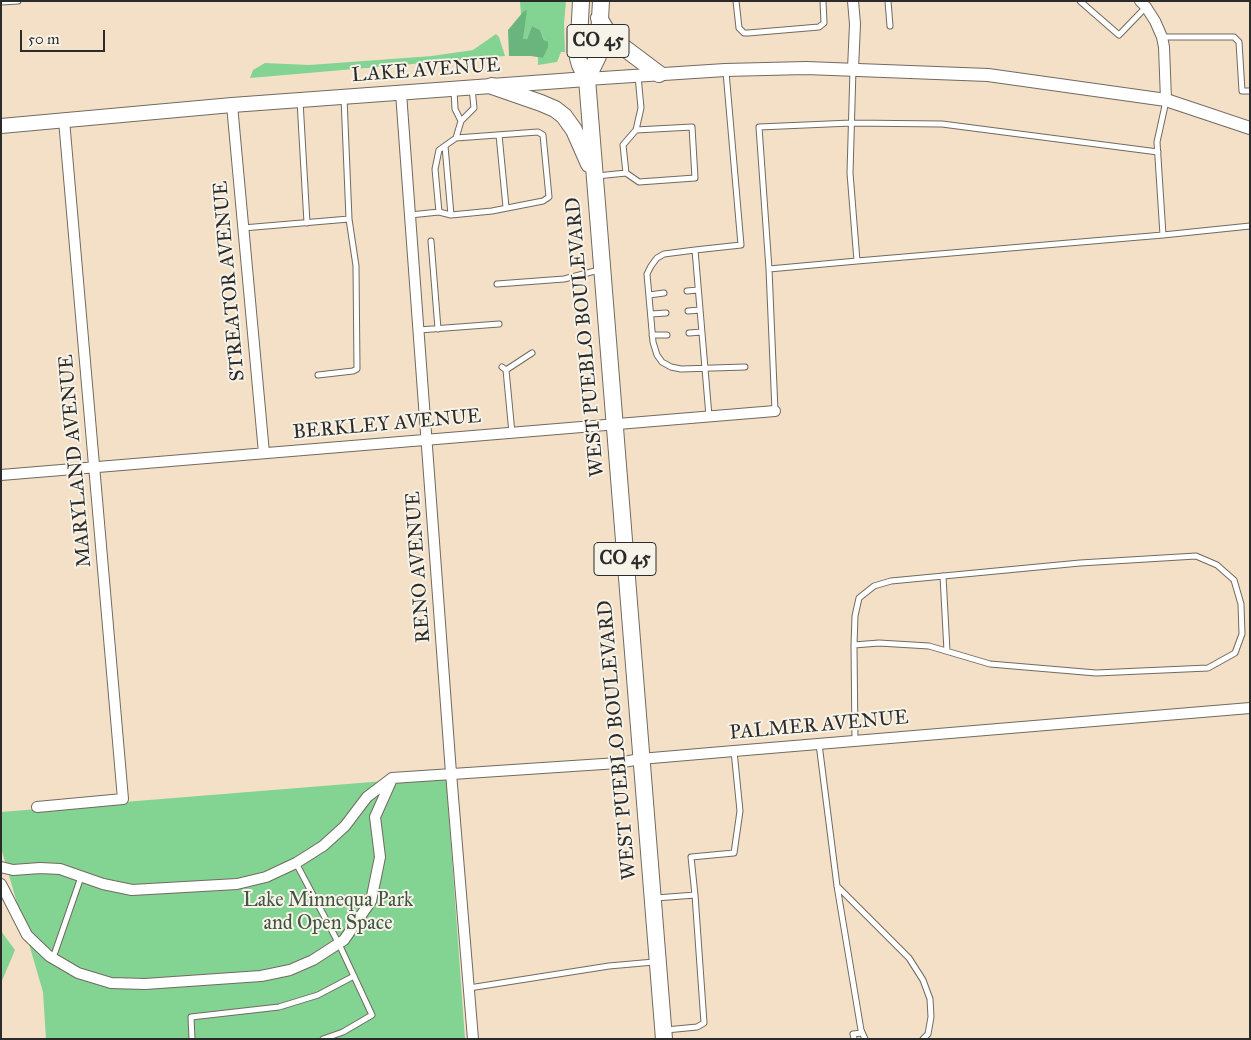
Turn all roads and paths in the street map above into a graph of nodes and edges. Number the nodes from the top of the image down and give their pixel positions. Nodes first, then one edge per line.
1 (18, 1) edge
2 (581, 1) edge
3 (736, 1) edge
4 (824, 1) edge
5 (853, 1) edge
6 (888, 1) edge
7 (1080, 1) edge
8 (1, 2) edge
9 (1143, 4) edge
10 (600, 9) edge
11 (890, 26) dead end
12 (1162, 36) junction
13 (853, 69) junction
14 (726, 70) junction
15 (658, 74) junction
16 (638, 76) junction
17 (588, 79) junction
18 (492, 86) junction
19 (472, 88) junction
20 (454, 89) junction
21 (1250, 91) edge
22 (402, 93) junction
23 (344, 97) junction
24 (300, 100) junction
25 (1166, 100) junction
26 (232, 106) junction
27 (64, 120) junction
28 (461, 121) junction
29 (851, 123) junction
30 (1, 126) edge
31 (1250, 128) edge
32 (636, 130) junction
33 (499, 135) junction
34 (456, 138) junction
35 (445, 146) junction
36 (1158, 152) junction
37 (626, 173) junction
38 (594, 176) junction
39 (506, 207) junction
40 (438, 212) junction
41 (410, 215) junction
42 (451, 215) junction
43 (350, 219) junction
44 (307, 223) junction
45 (1250, 226) edge
46 (243, 228) junction
47 (1163, 235) junction
48 (431, 241) dead end
49 (695, 250) junction
50 (858, 261) junction
51 (602, 269) junction
52 (769, 269) junction
53 (497, 284) dead end
54 (698, 290) junction
55 (687, 291) dead end
56 (664, 293) dead end
57 (649, 295) junction
58 (700, 310) junction
59 (688, 311) dead end
60 (666, 313) dead end
61 (651, 314) junction
62 (499, 324) dead end
63 (438, 329) junction
64 (419, 330) junction
65 (702, 332) junction
66 (689, 333) dead end
67 (667, 334) dead end
68 (652, 336) junction
69 (532, 352) dead end
70 (745, 367) dead end
71 (705, 370) junction
72 (318, 375) dead end
73 (775, 411) joint
74 (709, 417) junction
75 (615, 424) junction
76 (512, 433) junction
77 (427, 440) junction
78 (264, 453) junction
79 (94, 467) junction
80 (1, 475) edge
81 (943, 576) junction
82 (854, 645) junction
83 (947, 651) junction
84 (1250, 708) edge
85 (856, 741) junction
86 (819, 744) junction
87 (734, 751) junction
88 (640, 759) junction
89 (451, 773) junction
90 (392, 778) junction
91 (37, 807) dead end
92 (296, 863) junction
93 (1, 867) edge
94 (81, 877) junction
95 (1, 884) edge
96 (837, 886) junction
97 (695, 895) junction
98 (652, 898) junction
99 (339, 944) junction
100 (53, 958) junction
101 (657, 961) junction
102 (354, 976) junction
103 (469, 988) junction
104 (862, 1033) junction
105 (663, 1034) edge
106 (192, 1039) edge
107 (323, 1039) edge
108 (474, 1039) edge
109 (854, 1039) edge
110 (865, 1039) edge
111 (923, 1039) edge

1 - 8 lane
2 - 17 main road, WEST PUEBLO BOULEVARD / CO 45
3 - 4 lane
5 - 13 street
6 - 11 lane
7 - 9 lane
9 - 12 street
10 - 15 main road
10 - 17 main road, WEST PUEBLO BOULEVARD / CO 45
12 - 21 lane
12 - 25 street
13 - 14 street, LAKE AVENUE
13 - 25 street, LAKE AVENUE
13 - 29 lane
14 - 15 street, LAKE AVENUE
14 - 49 lane
15 - 16 street, LAKE AVENUE
16 - 17 street, LAKE AVENUE
16 - 32 lane
17 - 18 main road, LAKE AVENUE
17 - 38 main road, WEST PUEBLO BOULEVARD / CO 45
18 - 19 main road, LAKE AVENUE
18 - 38 main road
19 - 20 main road, LAKE AVENUE
19 - 28 lane
20 - 22 main road, LAKE AVENUE
20 - 28 lane
22 - 23 main road, LAKE AVENUE
22 - 41 street, RENO AVENUE
23 - 24 main road, LAKE AVENUE
23 - 43 lane
24 - 26 main road, LAKE AVENUE
24 - 44 lane
25 - 31 street
25 - 36 lane
26 - 27 main road, LAKE AVENUE
26 - 46 street, STREATOR AVENUE
27 - 30 main road, LAKE AVENUE
27 - 79 street, MARYLAND AVENUE
28 - 34 lane
29 - 36 lane
29 - 50 lane
29 - 52 lane
32 - 37 lane
32 - 37 lane
33 - 34 lane
33 - 39 lane
33 - 39 lane
34 - 35 lane
35 - 40 lane
35 - 42 lane
36 - 47 lane
37 - 38 lane
38 - 51 main road, WEST PUEBLO BOULEVARD / CO 45
39 - 42 lane
40 - 41 lane
40 - 42 lane
41 - 64 street, RENO AVENUE
43 - 44 lane
43 - 72 lane
44 - 46 lane
45 - 47 lane
46 - 78 street, STREATOR AVENUE
47 - 50 lane
48 - 63 lane
49 - 54 lane
49 - 57 lane
50 - 52 lane
51 - 53 lane
51 - 75 main road, WEST PUEBLO BOULEVARD / CO 45
52 - 73 lane
54 - 55 lane
54 - 58 lane
56 - 57 lane
57 - 61 lane
58 - 59 lane
58 - 65 lane
60 - 61 lane
61 - 68 lane
62 - 63 lane
63 - 64 lane
64 - 77 street, RENO AVENUE
65 - 66 lane
65 - 71 lane
67 - 68 lane
68 - 71 lane
69 - 76 lane
70 - 71 lane
71 - 74 lane
73 - 74 street, BERKLEY AVENUE
74 - 75 street, BERKLEY AVENUE
75 - 76 street, BERKLEY AVENUE
75 - 88 main road, WEST PUEBLO BOULEVARD / CO 45
76 - 77 street, BERKLEY AVENUE
77 - 78 street, BERKLEY AVENUE
77 - 89 street, RENO AVENUE
78 - 79 street, BERKLEY AVENUE
79 - 80 street, BERKLEY AVENUE
79 - 91 street, MARYLAND AVENUE
81 - 82 lane
81 - 83 lane
81 - 83 lane
82 - 83 lane
82 - 85 lane
84 - 85 street, PALMER AVENUE
85 - 86 street, PALMER AVENUE
86 - 87 street, PALMER AVENUE
86 - 96 lane
87 - 88 street, PALMER AVENUE
87 - 97 lane
88 - 89 street, PALMER AVENUE
88 - 98 main road, WEST PUEBLO BOULEVARD / CO 45
89 - 90 street, PALMER AVENUE
89 - 103 street, RENO AVENUE
90 - 92 street
90 - 99 street
92 - 94 street
92 - 99 lane
93 - 94 street
94 - 100 lane
95 - 100 street
96 - 104 lane
96 - 111 lane
97 - 98 lane
97 - 105 lane
98 - 101 main road, WEST PUEBLO BOULEVARD / CO 45
99 - 100 street
99 - 102 lane
101 - 103 lane
101 - 105 main road, WEST PUEBLO BOULEVARD / CO 45
102 - 106 lane
102 - 107 lane
103 - 108 street, RENO AVENUE
104 - 109 lane
104 - 110 lane

